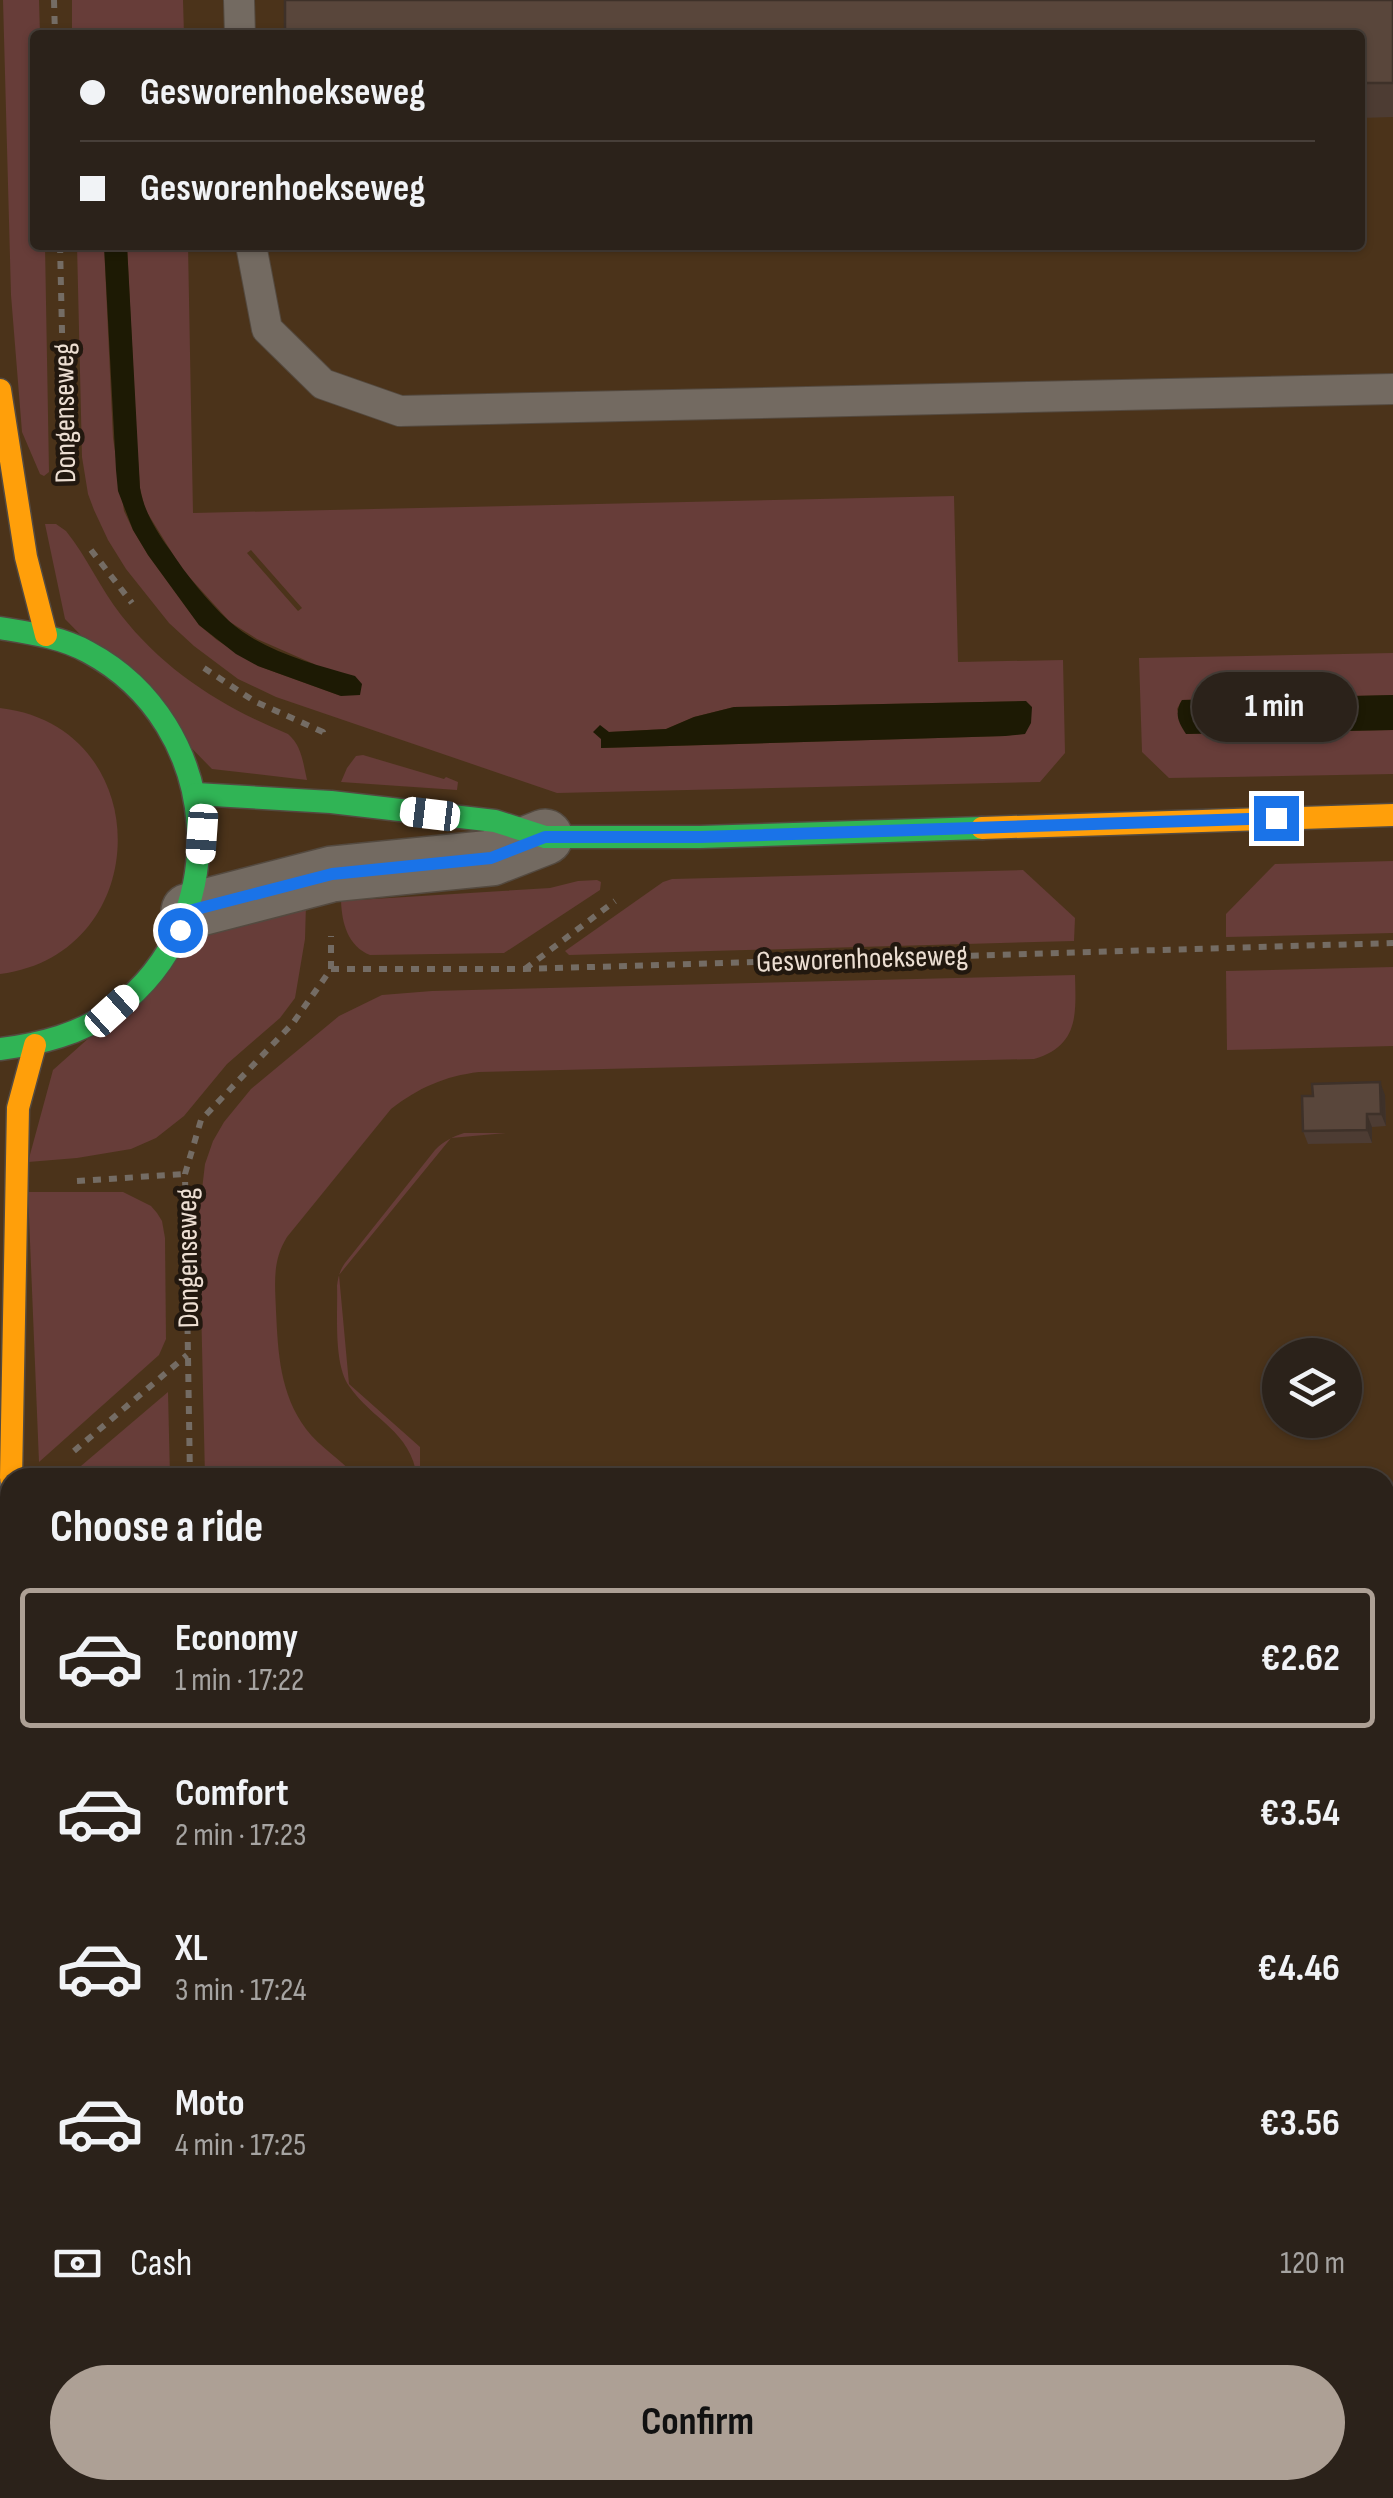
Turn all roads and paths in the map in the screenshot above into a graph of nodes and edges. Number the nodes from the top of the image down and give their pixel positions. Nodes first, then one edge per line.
1 (54, 0) edge
2 (239, 0) edge
3 (55, 30) edge
4 (240, 30) edge
5 (60, 250) edge
6 (253, 250) edge
7 (63, 384) dead end
8 (1393, 389) edge
9 (0, 390) edge
10 (87, 543) dead end
11 (143, 616) dead end
12 (0, 628) edge
13 (46, 635) junction
14 (196, 794) junction
15 (1393, 815) edge
16 (545, 837) junction
17 (189, 911) junction
18 (1393, 943) edge
19 (331, 969) joint
20 (36, 1045) junction
21 (0, 1049) edge
22 (185, 1174) junction
23 (16, 1185) junction
24 (188, 1354) junction
25 (72, 1453) dead end
26 (11, 1468) edge
27 (190, 1468) edge

1 - 3 path
2 - 4 lane
5 - 7 path, Dongenseweg
6 - 8 lane
9 - 13 street, Dongenseweg
10 - 11 path
12 - 13 street
13 - 14 street
14 - 16 street
14 - 17 street
15 - 16 street
16 - 17 street
17 - 20 street
18 - 19 path, Gesworenhoekseweg
19 - 22 path, Dongenseweg
20 - 21 street
20 - 23 street
22 - 23 path
22 - 24 path, Dongenseweg
23 - 26 street
24 - 25 path
24 - 27 path, Dongenseweg

